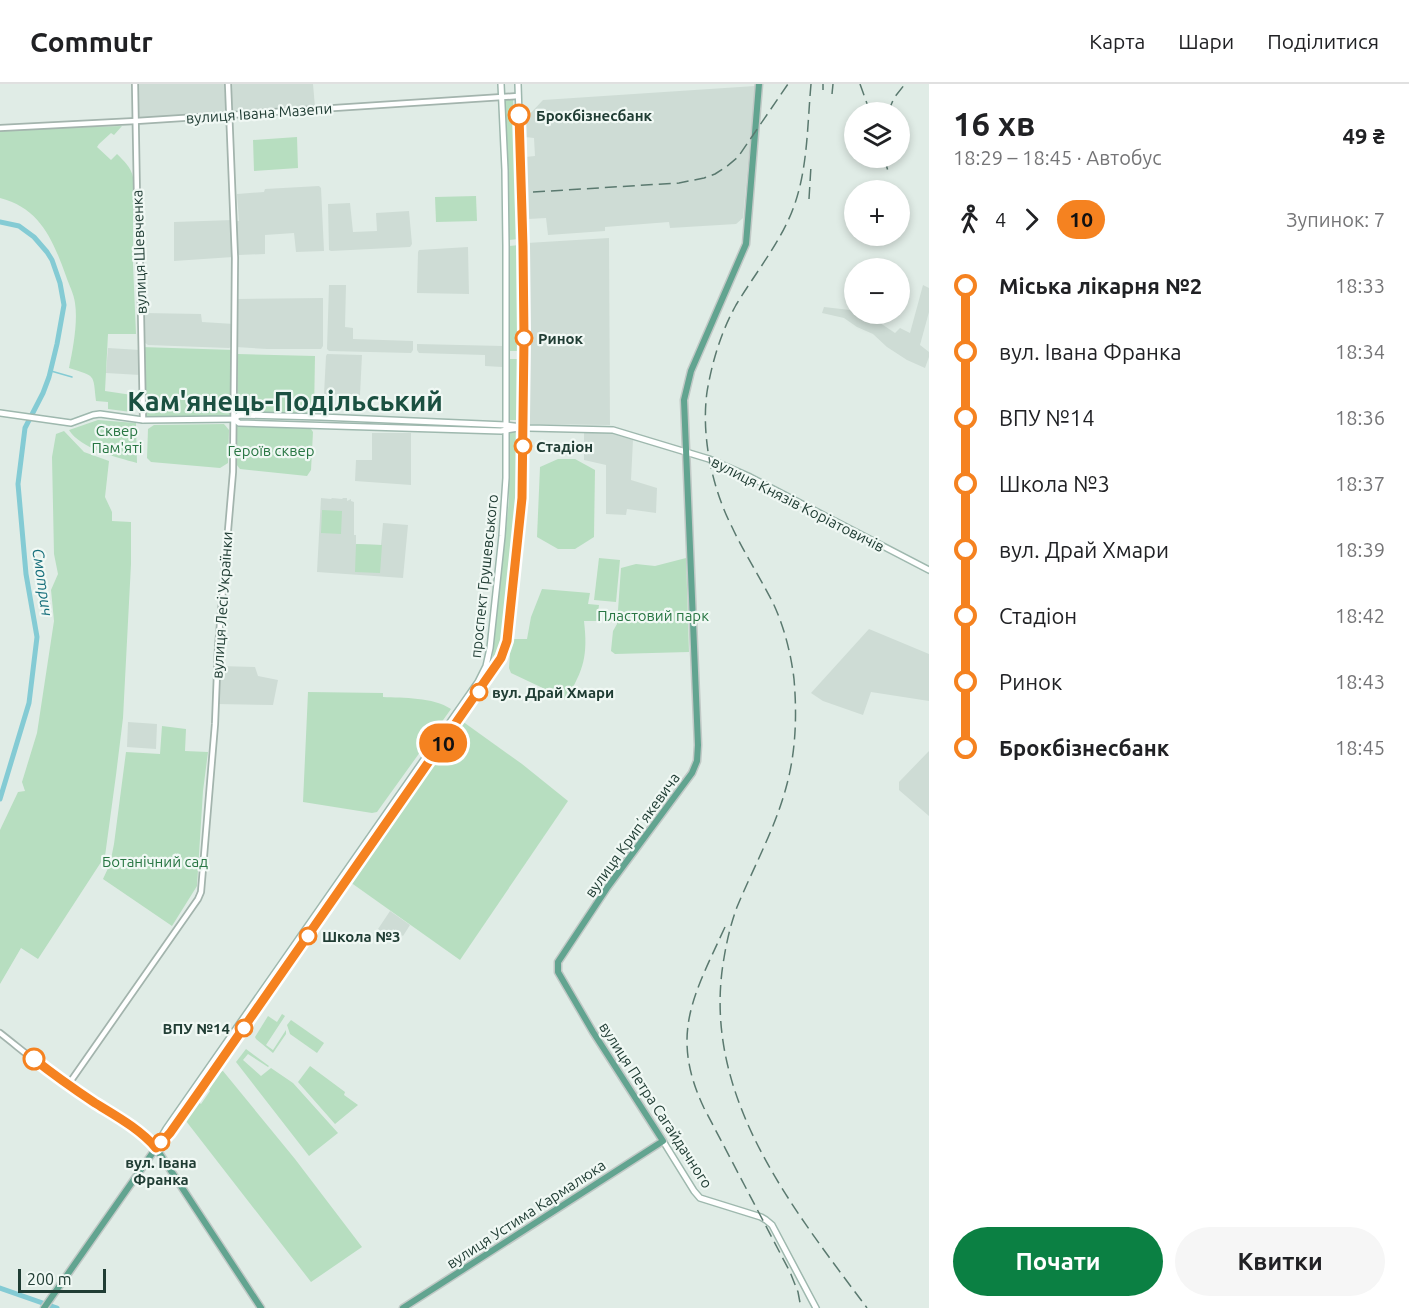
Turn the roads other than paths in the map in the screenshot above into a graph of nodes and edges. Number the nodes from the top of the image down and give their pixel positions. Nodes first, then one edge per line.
1 (135, 84) edge
2 (228, 84) edge
3 (501, 84) edge
4 (518, 84) edge
5 (759, 84) edge
6 (502, 96) junction
7 (518, 96) junction
8 (230, 114) junction
9 (136, 121) junction
10 (0, 128) edge
11 (0, 413) edge
12 (234, 419) junction
13 (143, 420) junction
14 (523, 427) junction
15 (506, 428) junction
16 (685, 451) junction
17 (929, 570) edge
18 (558, 972) joint
19 (0, 1033) edge
20 (68, 1085) junction
21 (663, 1141) junction
22 (156, 1148) junction
23 (44, 1308) edge
24 (261, 1308) edge
25 (403, 1308) edge
26 (816, 1308) edge

1 - 9 street, вулиця Шевченка
2 - 8 street, вулиця Лесі Українки
3 - 6 main road, проспект Грушевського
4 - 7 main road, проспект Грушевського
5 - 16 main road, вулиця Крипʼякевича
6 - 7 street, вулиця Івана Мазепи
6 - 8 street, вулиця Івана Мазепи
6 - 15 main road, проспект Грушевського
7 - 14 main road, проспект Грушевського
8 - 9 street, вулиця Івана Мазепи
8 - 12 street, вулиця Лесі Українки
9 - 10 street, вулиця Івана Мазепи
9 - 13 street, вулиця Шевченка
11 - 13 main road, вулиця Князів Коріатовичів
12 - 13 main road, вулиця Князів Коріатовичів
12 - 15 main road, вулиця Князів Коріатовичів
12 - 15 main road, вулиця Князів Коріатовичів
12 - 20 street, вулиця Лесі Українки
14 - 15 main road, вулиця Князів Коріатовичів
14 - 16 main road, вулиця Князів Коріатовичів
14 - 22 main road, проспект Грушевського
15 - 22 main road, проспект Грушевського
16 - 17 main road, вулиця Князів Коріатовичів
16 - 18 main road, вулиця Крипʼякевича
18 - 21 main road, вулиця Петра Сагайдачного
19 - 20 street
20 - 22 street
21 - 25 main road, вулиця Устима Кармалюка
21 - 26 main road, вулиця Петра Сагайдачного
22 - 23 main road, проспект Грушевського
22 - 24 main road

